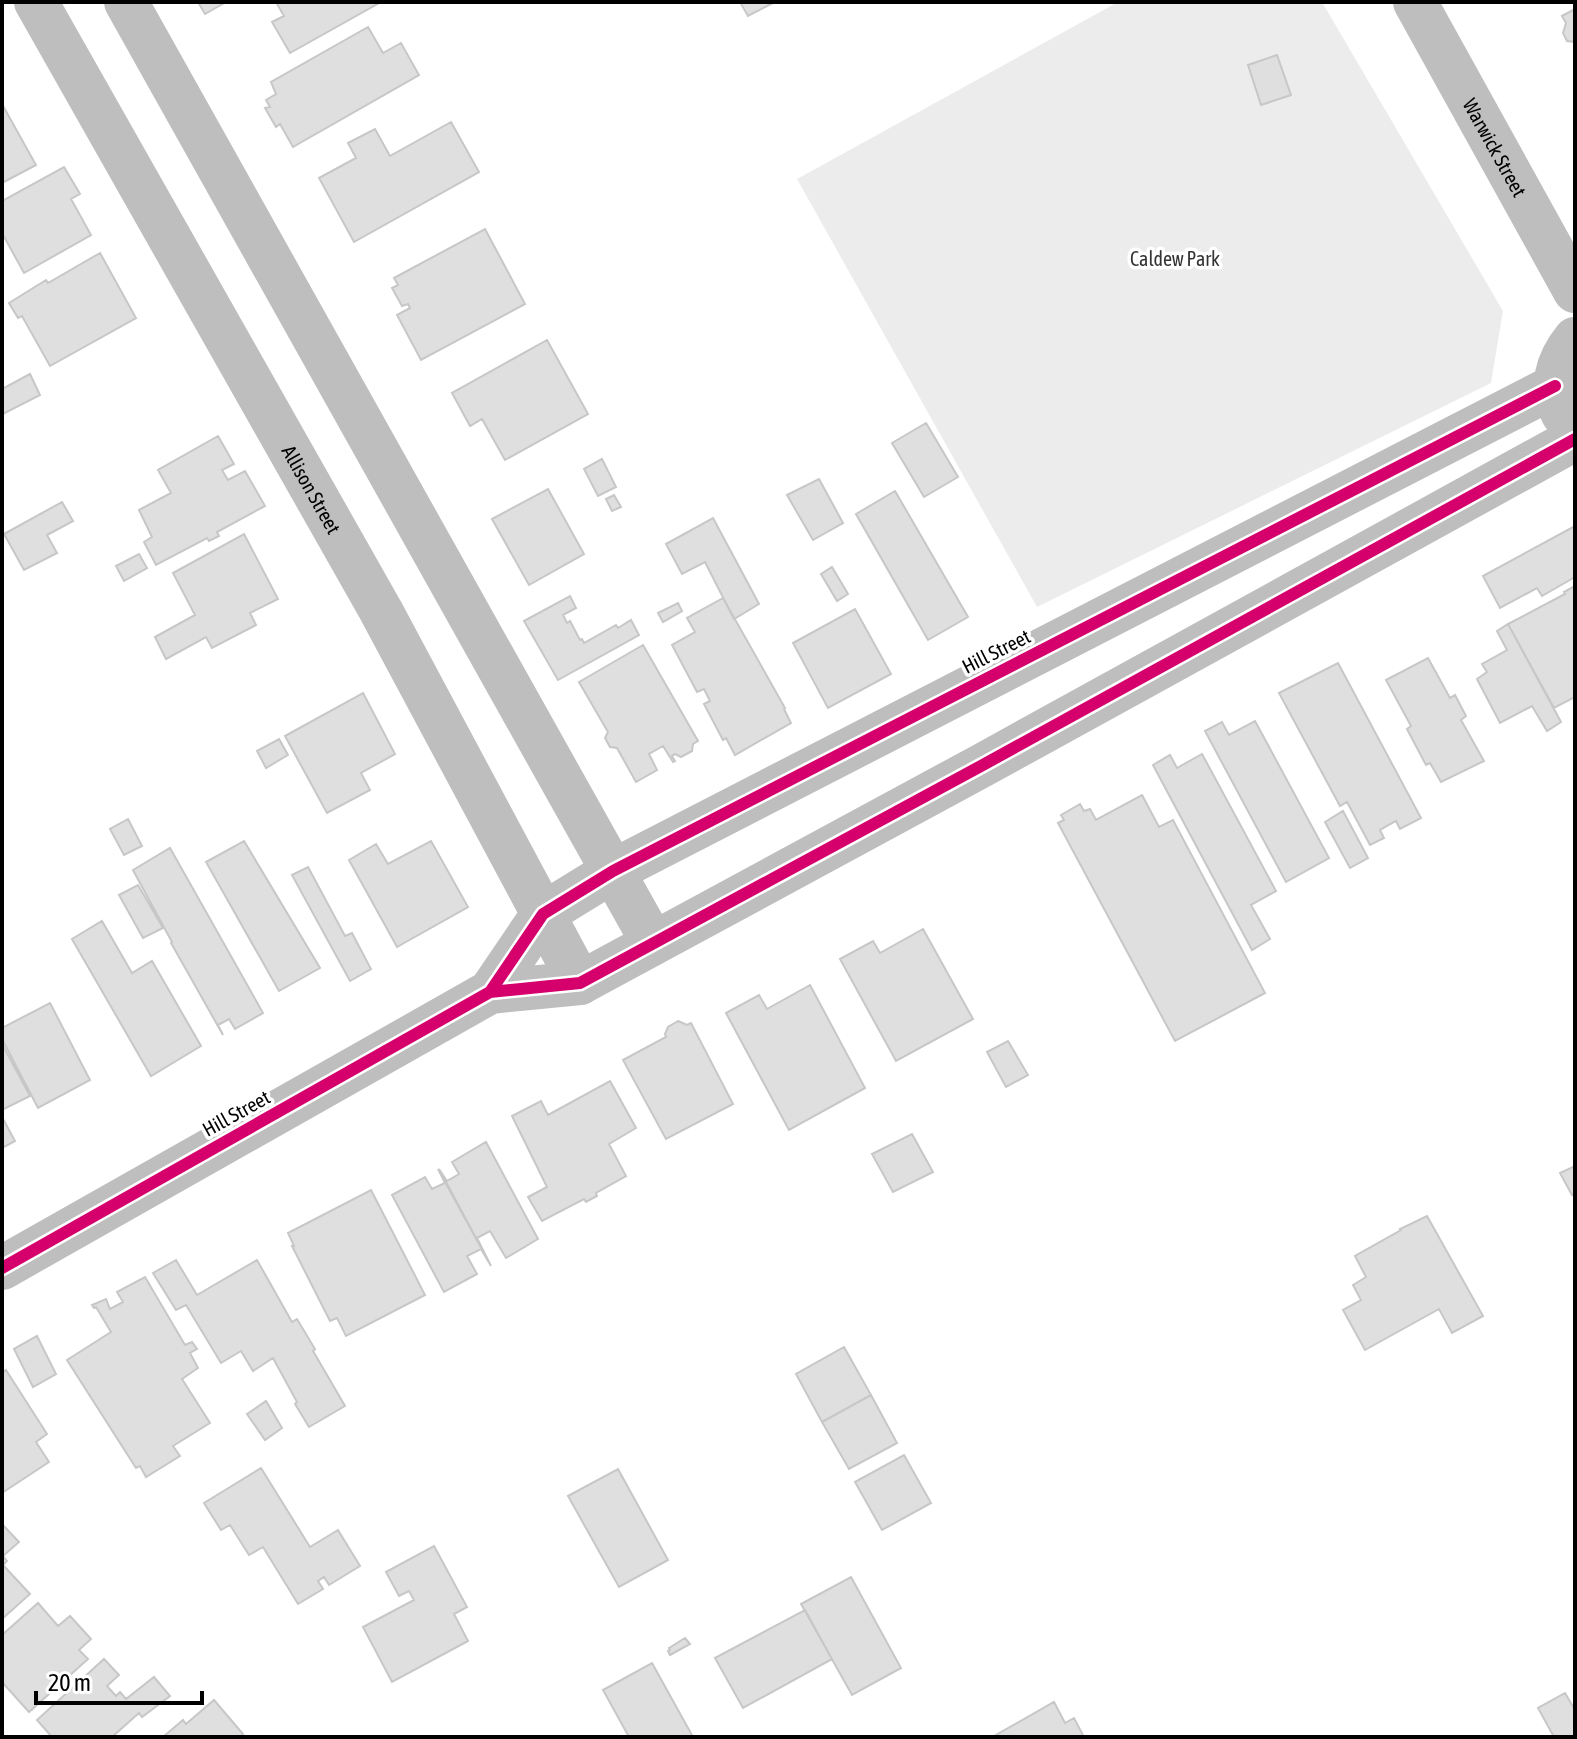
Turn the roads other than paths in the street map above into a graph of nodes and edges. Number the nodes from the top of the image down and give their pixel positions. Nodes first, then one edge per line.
1 (36, 2) edge
2 (126, 2) edge
3 (1415, 2) edge
4 (1575, 291) edge
5 (1575, 339) edge
6 (1555, 386) junction
7 (1575, 431) edge
8 (1575, 439) edge
9 (613, 871) junction
10 (543, 914) junction
11 (653, 943) junction
12 (580, 983) junction
13 (490, 992) junction
14 (2, 1268) edge

1 - 10 street, Allison Street
2 - 9 street
3 - 4 street, Warwick Street
5 - 6 street
6 - 7 street
6 - 9 street, Hill Street
8 - 11 street, Hill Street
9 - 10 street, Hill Street
9 - 11 street
10 - 12 street, Allison Street
10 - 13 street, Hill Street
11 - 12 street, Hill Street
12 - 13 street, Hill Street
13 - 14 street, Hill Street

